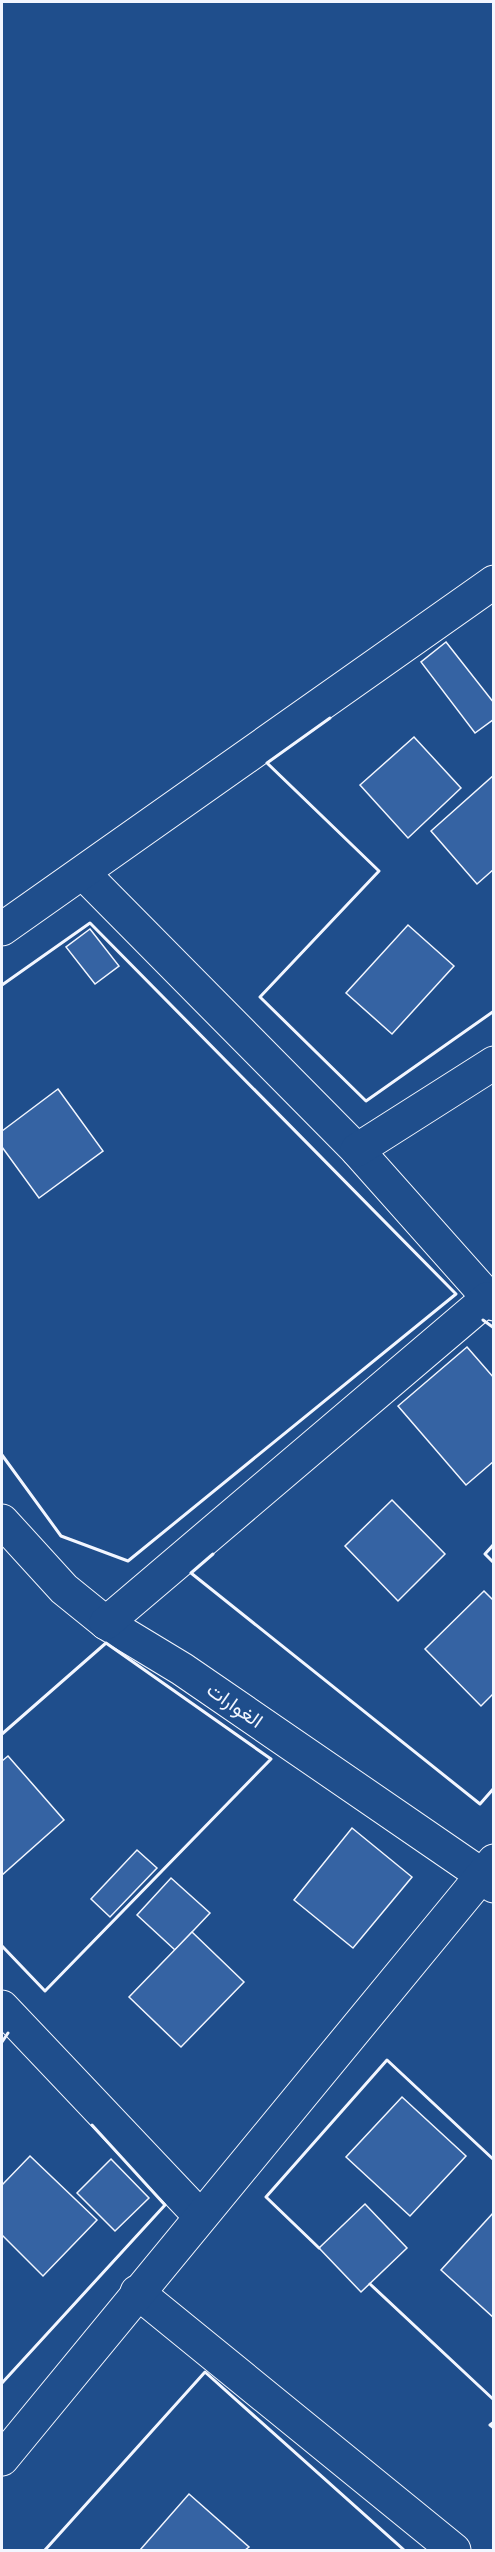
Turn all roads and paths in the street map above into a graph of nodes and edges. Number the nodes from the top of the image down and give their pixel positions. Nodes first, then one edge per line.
1 (494, 582) edge
2 (83, 873) junction
3 (2, 929) edge
4 (494, 1063) edge
5 (357, 1150) junction
6 (490, 1302) edge
7 (2, 1521) edge
8 (106, 1623) junction
9 (490, 1874) edge
10 (2, 2007) edge
11 (200, 2216) junction
12 (137, 2292) junction
13 (2, 2459) edge
14 (454, 2550) edge

1 - 2 street
2 - 3 street
2 - 5 street
4 - 5 street
5 - 6 street
6 - 8 street
7 - 8 street, الغوارات
8 - 9 street, الغوارات
9 - 11 street
10 - 11 street
11 - 12 street
12 - 13 street
12 - 14 street

